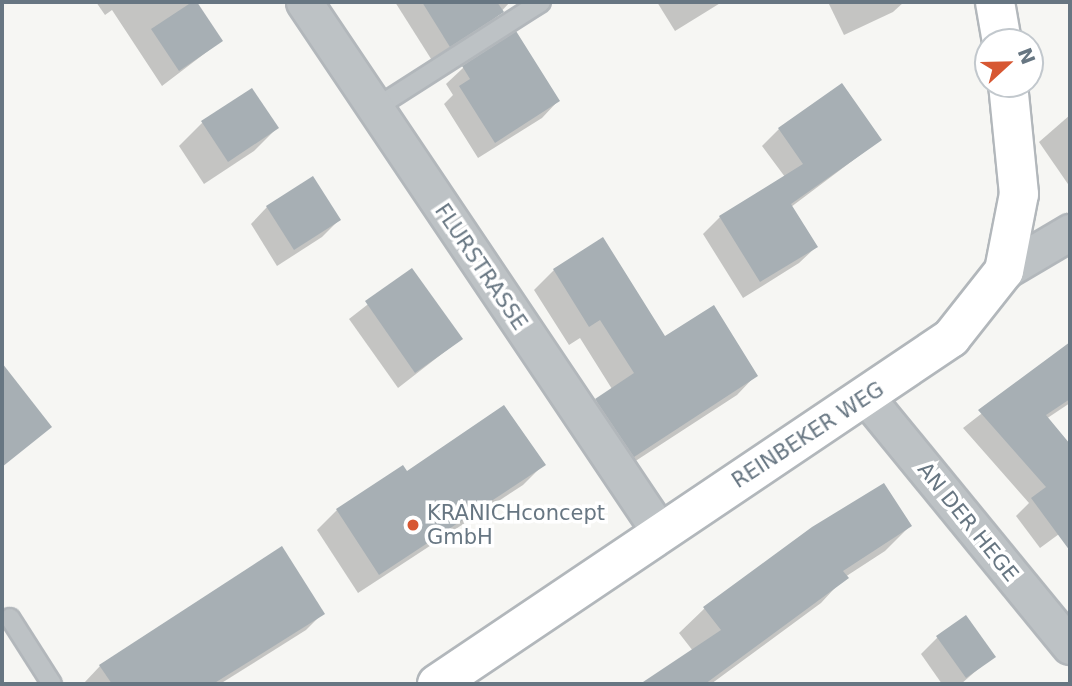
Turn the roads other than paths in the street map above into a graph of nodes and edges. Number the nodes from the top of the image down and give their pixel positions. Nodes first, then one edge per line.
1 (303, 2) edge
2 (541, 2) edge
3 (995, 2) edge
4 (1000, 28) edge
5 (1009, 98) edge
6 (374, 109) junction
7 (1070, 232) edge
8 (1004, 271) junction
9 (866, 397) junction
10 (660, 532) junction
11 (10, 618) dead end
12 (1070, 646) edge
13 (442, 683) edge
14 (52, 684) edge

1 - 6 street, FLURSTRASSE
2 - 6 lane
3 - 4 main road
5 - 8 main road, REINBEKER WEG
6 - 10 street, FLURSTRASSE
7 - 8 street
8 - 9 main road, REINBEKER WEG
9 - 10 main road, REINBEKER WEG
9 - 12 street, AN DER HEGE
10 - 13 main road, REINBEKER WEG
11 - 14 lane

